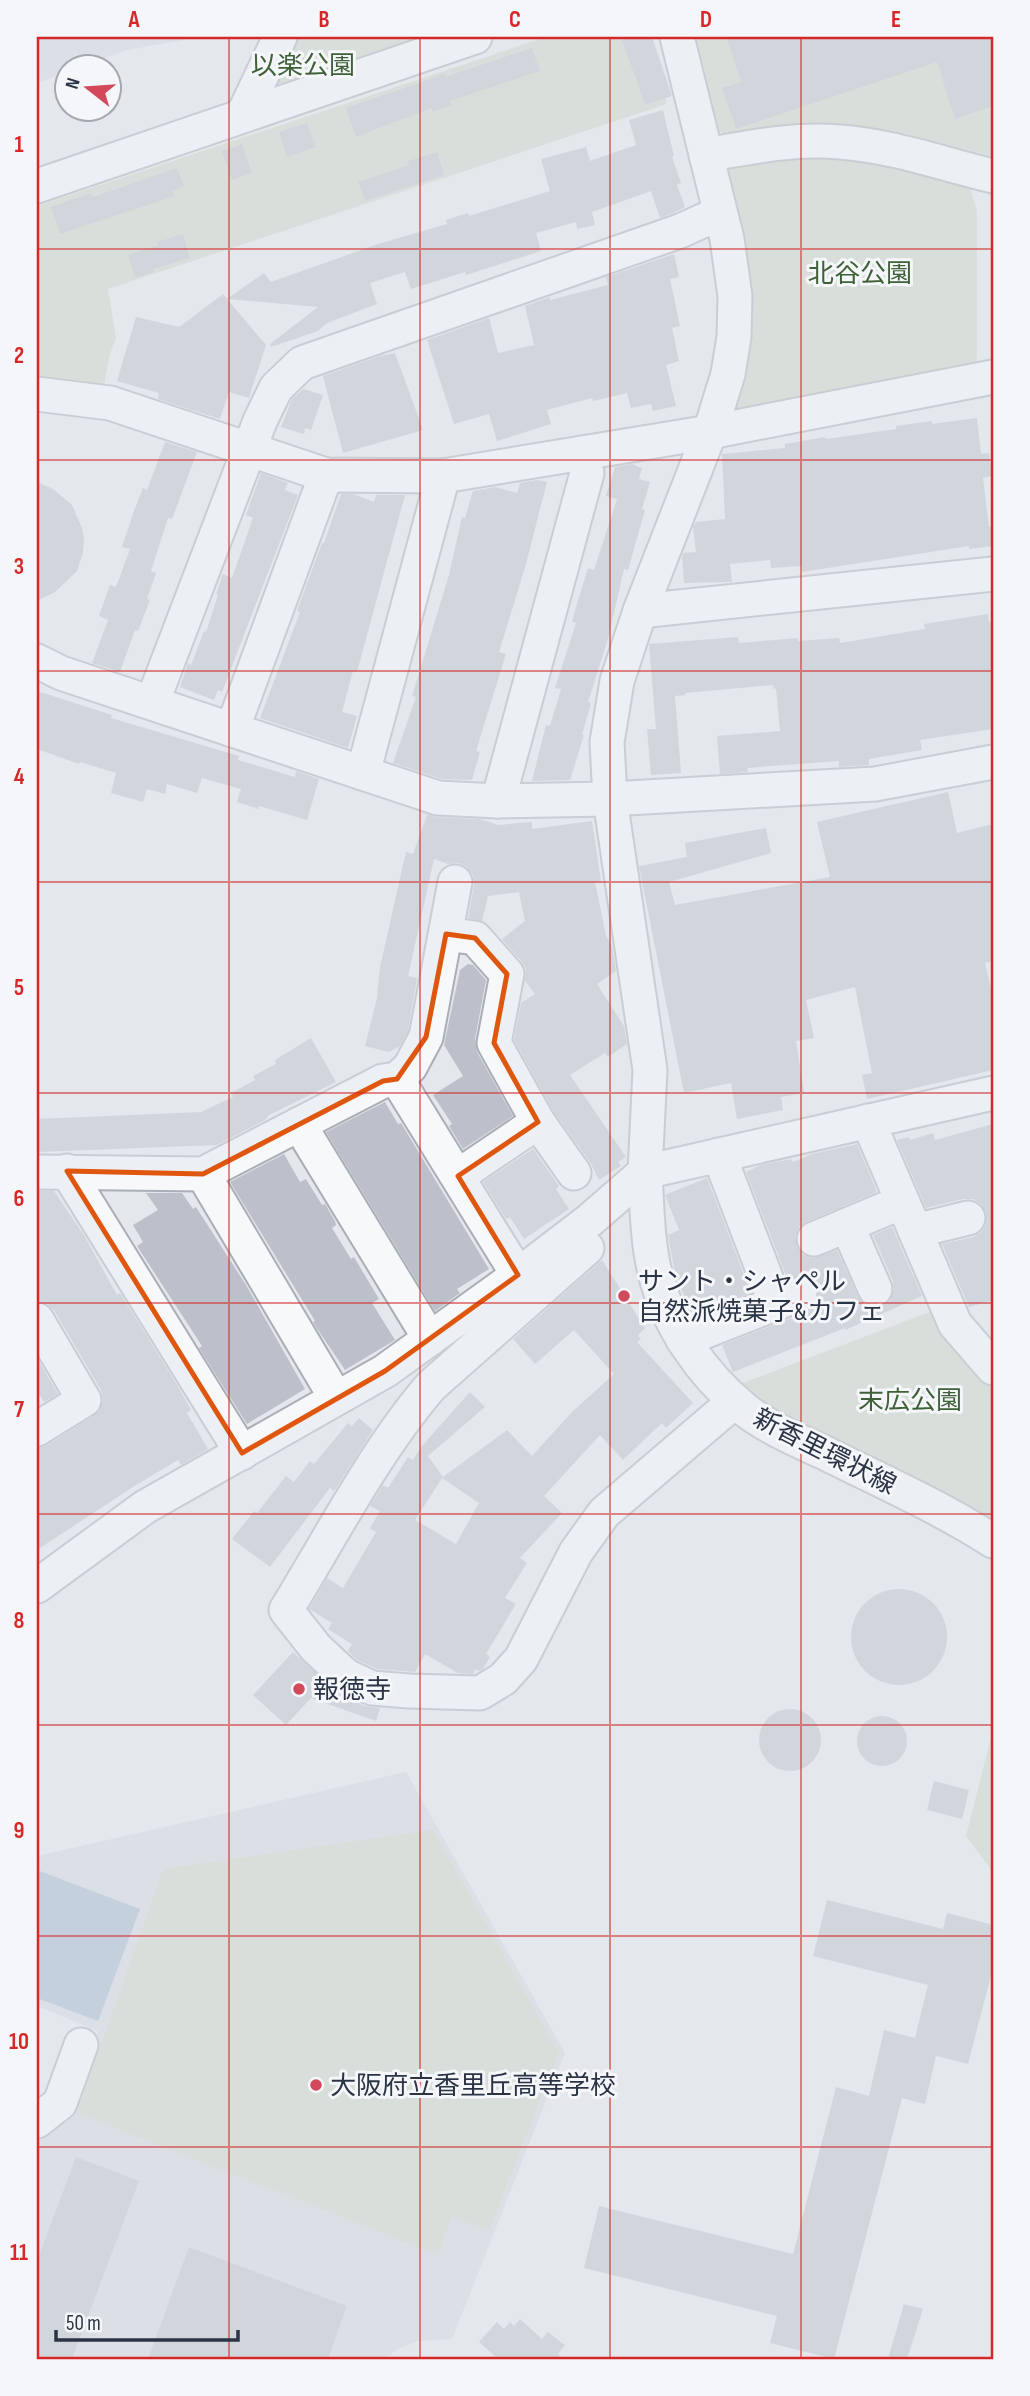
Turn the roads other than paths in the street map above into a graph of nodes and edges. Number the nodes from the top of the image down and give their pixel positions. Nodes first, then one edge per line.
1 (280, 37) edge
2 (475, 37) edge
3 (677, 37) edge
4 (243, 115) junction
5 (706, 155) junction
6 (993, 176) edge
7 (37, 186) edge
8 (720, 212) junction
9 (993, 377) edge
10 (37, 394) edge
11 (710, 432) junction
12 (249, 449) junction
13 (582, 453) junction
14 (326, 475) junction
15 (443, 476) junction
16 (993, 574) edge
17 (640, 611) junction
18 (37, 662) edge
19 (152, 703) junction
20 (232, 730) junction
21 (993, 762) edge
22 (363, 773) junction
23 (610, 799) junction
24 (498, 801) junction
25 (456, 882) dead end
26 (446, 934) junction
27 (397, 1079) junction
28 (993, 1093) edge
29 (868, 1121) junction
30 (538, 1122) junction
31 (299, 1124) junction
32 (719, 1155) junction
33 (52, 1171) edge
34 (574, 1173) dead end
35 (203, 1174) junction
36 (458, 1176) junction
37 (645, 1183) junction
38 (908, 1217) junction
39 (968, 1218) dead end
40 (847, 1225) junction
41 (814, 1239) dead end
42 (518, 1275) junction
43 (875, 1289) dead end
44 (37, 1320) edge
45 (430, 1339) junction
46 (683, 1340) junction
47 (993, 1368) edge
48 (336, 1398) junction
49 (735, 1401) junction
50 (37, 1429) edge
51 (242, 1453) junction
52 (993, 1541) edge
53 (37, 1586) edge
54 (81, 2045) dead end
55 (37, 2121) edge

1 - 4 street
2 - 4 street
3 - 5 street, 新香里環状線
4 - 7 street
5 - 6 street
5 - 8 street, 新香里環状線
8 - 11 street, 新香里環状線
8 - 12 street
9 - 11 street
10 - 12 street
11 - 13 street
11 - 17 street, 新香里環状線
12 - 14 street
12 - 19 street
13 - 15 street
13 - 24 street
14 - 15 street
14 - 20 street
15 - 22 street
16 - 17 street
17 - 23 street, 新香里環状線
18 - 19 street
19 - 20 street
20 - 22 street
21 - 23 street
22 - 24 street
23 - 24 street
23 - 37 street, 新香里環状線
25 - 26 street
26 - 27 street
26 - 30 street
27 - 31 street
27 - 36 street
28 - 29 street
29 - 32 street
29 - 38 street
30 - 34 street
30 - 36 street
31 - 35 street
31 - 45 street
32 - 37 street
32 - 46 street
33 - 35 street
33 - 51 street
35 - 48 street
36 - 42 street
37 - 42 street
37 - 46 street, 新香里環状線
37 - 49 street
38 - 39 street
38 - 40 street
38 - 47 street
40 - 41 street
40 - 43 street
42 - 45 street
44 - 50 street
45 - 48 street
46 - 49 street, 新香里環状線
48 - 51 street
49 - 52 street, 新香里環状線
51 - 53 street
54 - 55 street

